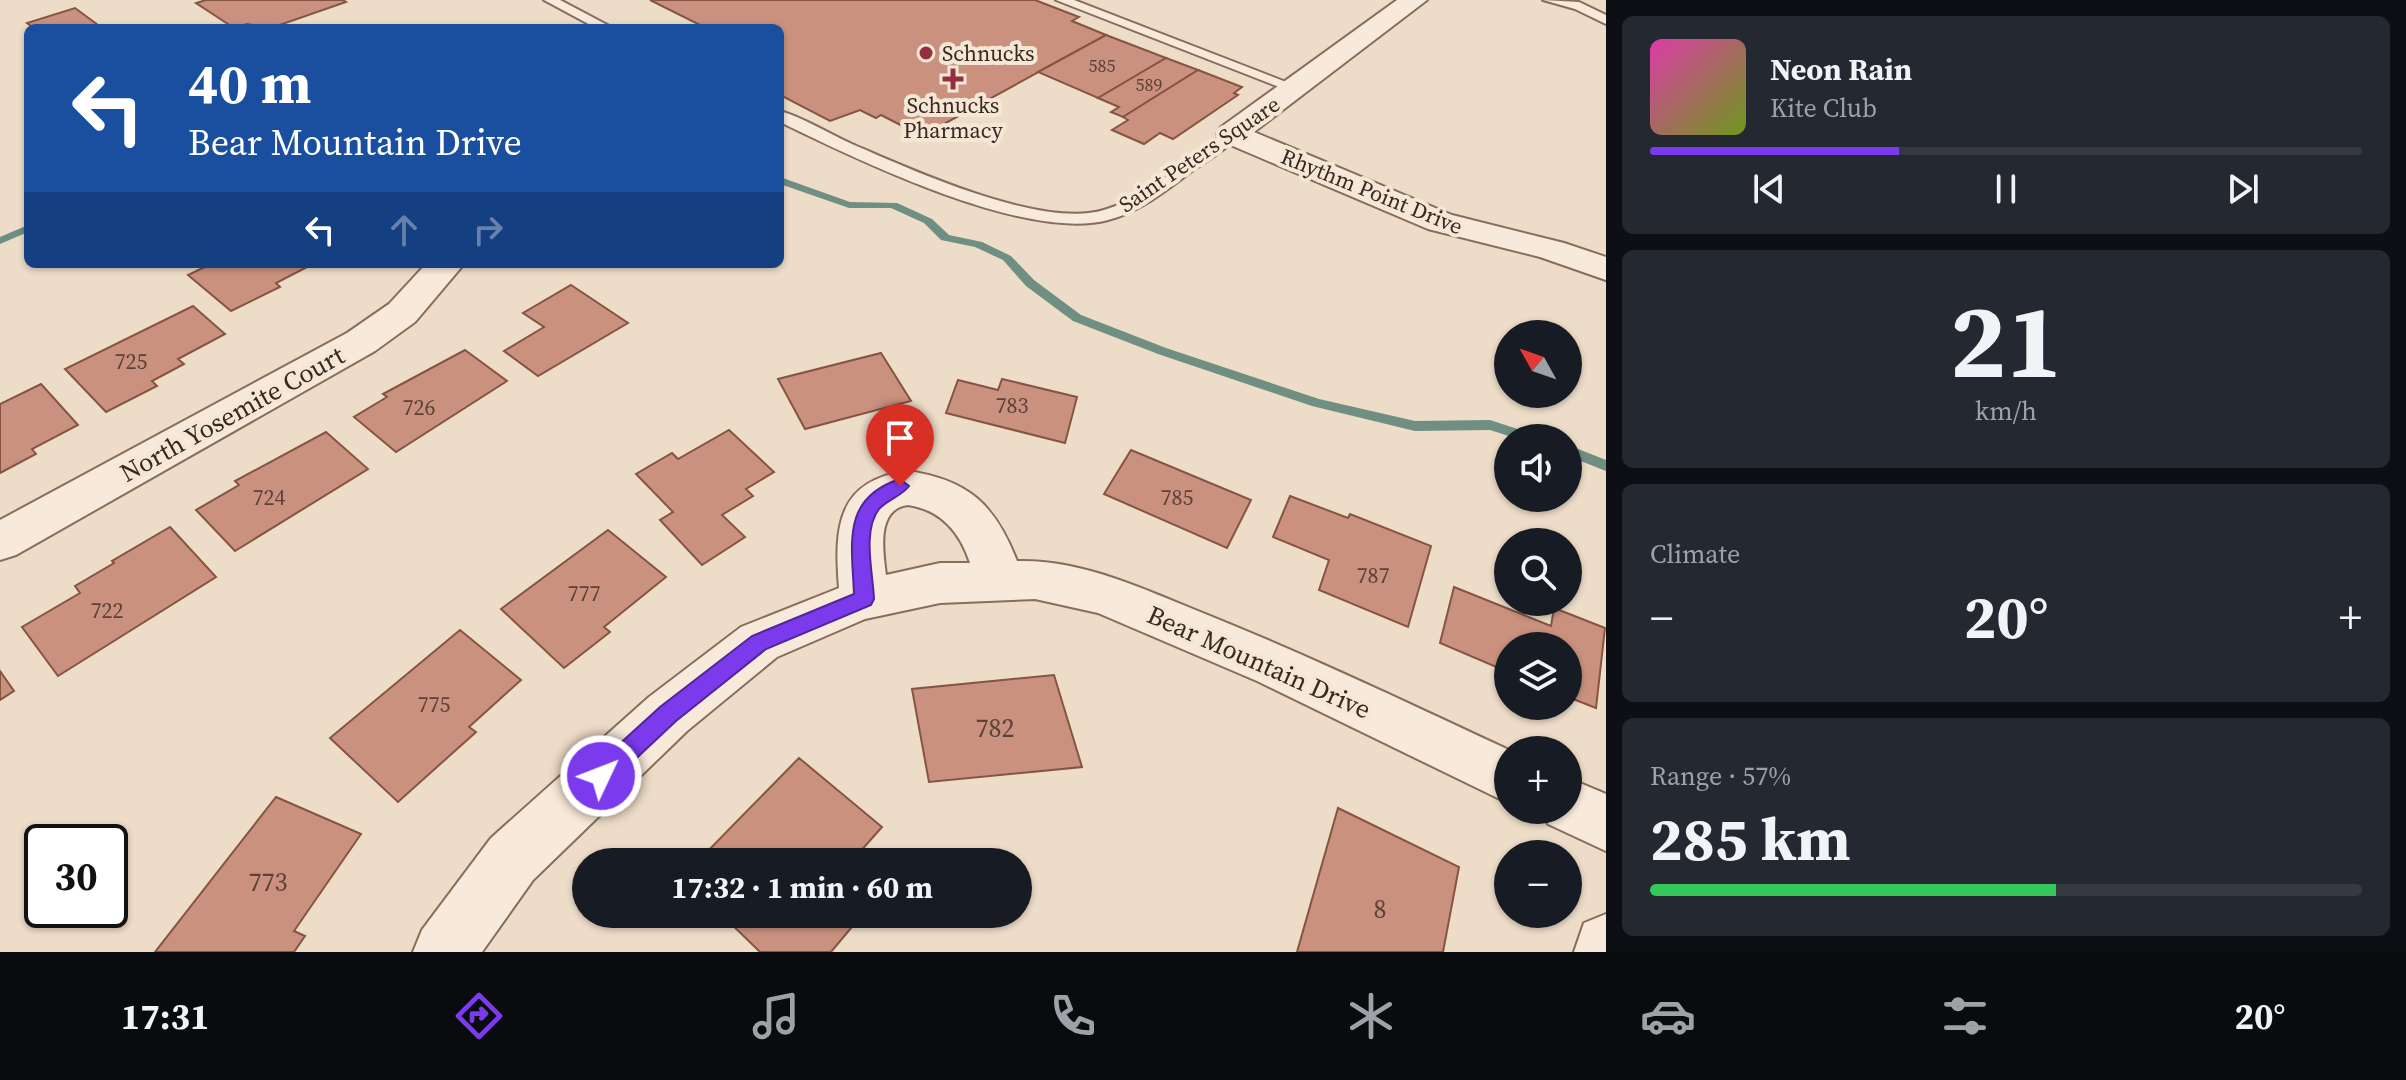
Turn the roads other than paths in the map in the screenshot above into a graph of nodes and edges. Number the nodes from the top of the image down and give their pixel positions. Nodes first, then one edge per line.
1 (550, 0) edge
2 (1062, 0) edge
3 (1414, 0) edge
4 (1549, 0) edge
5 (1606, 20) edge
6 (598, 24) edge
7 (1297, 89) junction
8 (784, 118) edge
9 (1232, 134) junction
10 (442, 268) edge
11 (1606, 269) edge
12 (0, 542) edge
13 (1001, 581) junction
14 (864, 599) junction
15 (1494, 770) edge
16 (1582, 812) edge
17 (1606, 823) edge
18 (1606, 945) edge
19 (444, 952) edge
20 (1605, 952) edge

1 - 6 lane
2 - 7 lane
3 - 7 street, Saint Peters Square
4 - 5 lane
7 - 9 street, Saint Peters Square
8 - 9 lane, Saint Peters Square
9 - 11 street, Rhythm Point Drive
10 - 12 street, North Yosemite Court
13 - 14 street, Bear Mountain Drive
13 - 14 street
13 - 15 street, Bear Mountain Drive
14 - 19 street, Bear Mountain Drive
16 - 17 street
18 - 20 street

